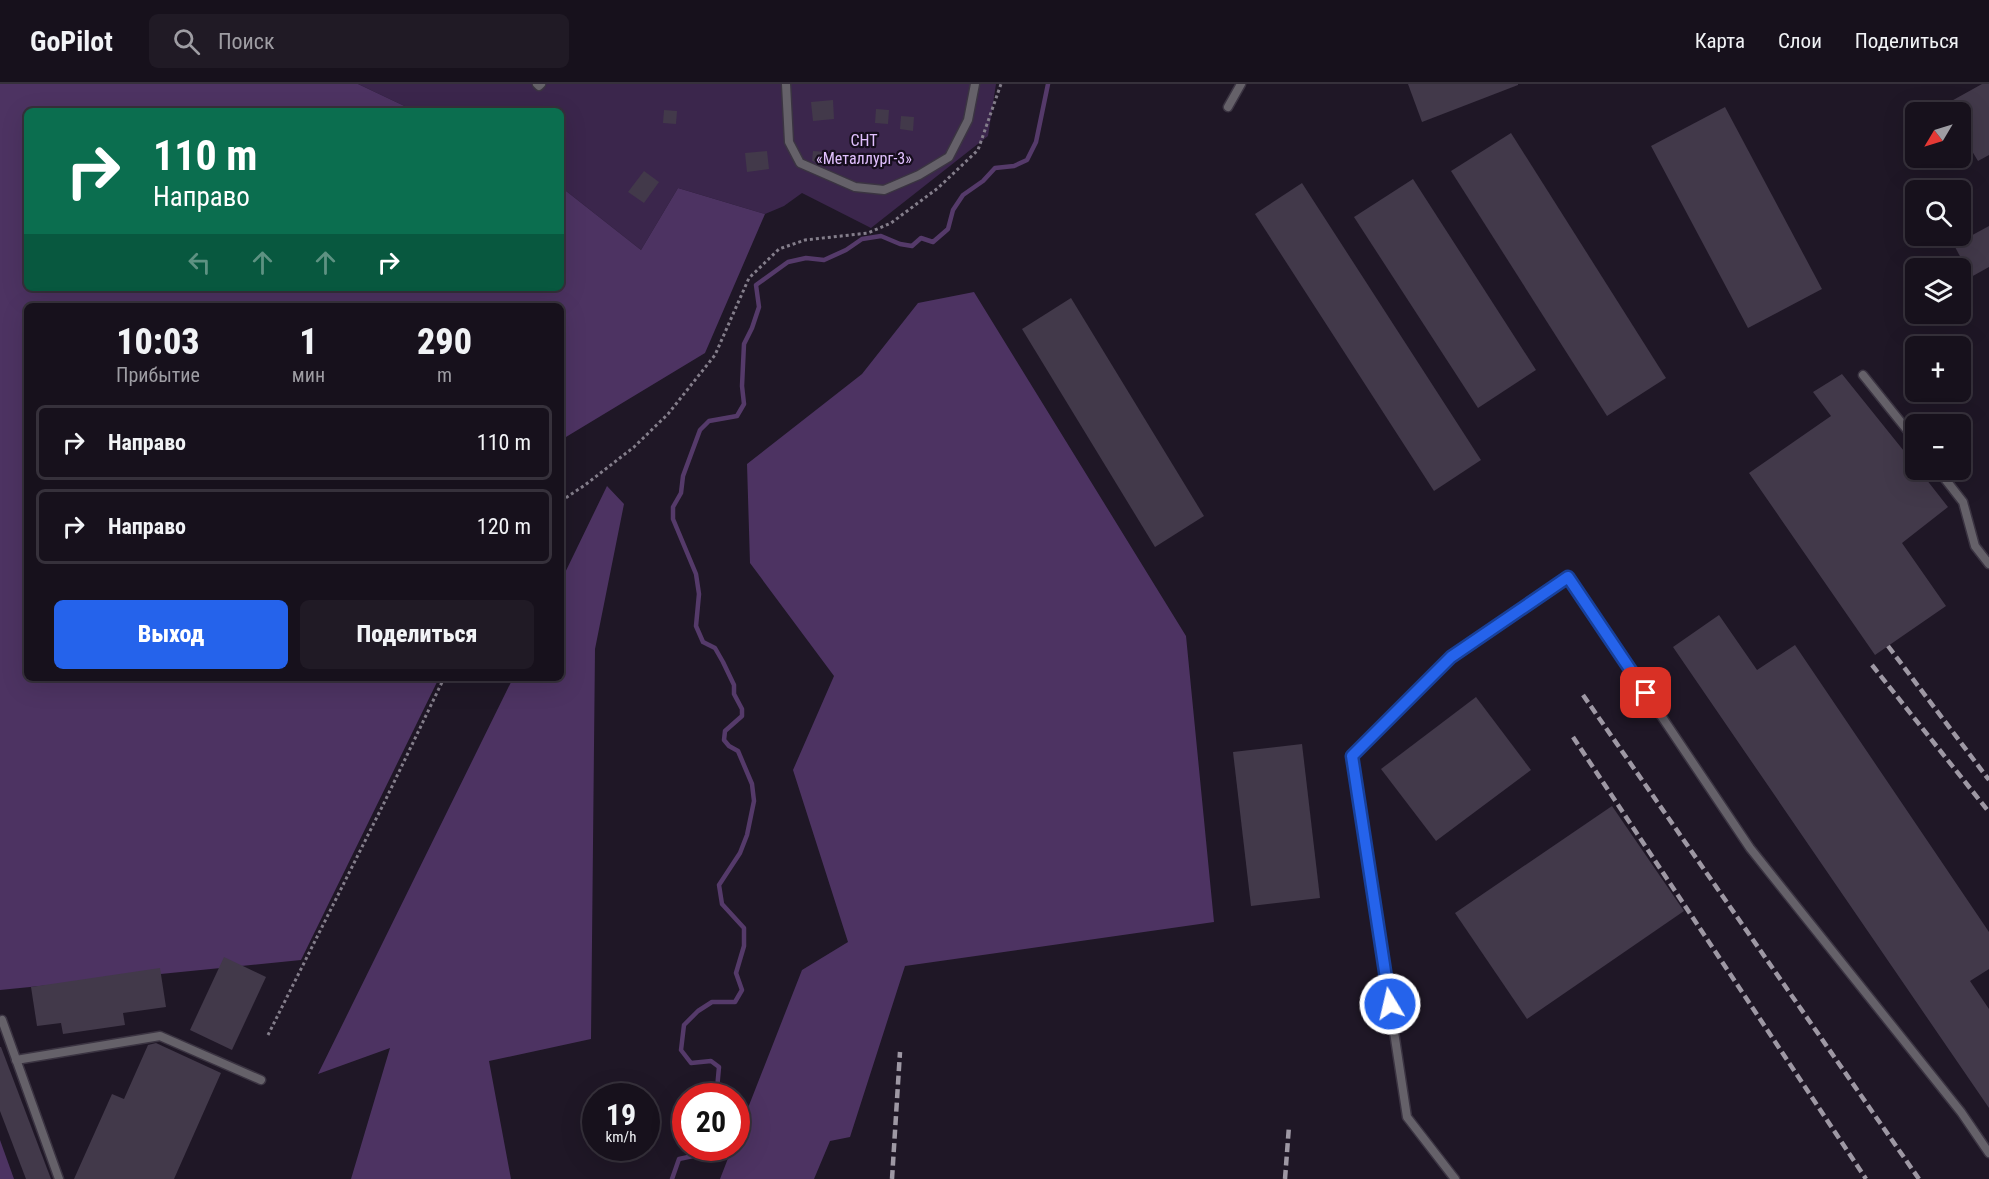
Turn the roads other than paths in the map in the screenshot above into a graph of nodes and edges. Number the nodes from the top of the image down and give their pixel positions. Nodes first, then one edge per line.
1 (786, 84) edge
2 (975, 84) edge
3 (1242, 84) edge
4 (1228, 107) dead end
5 (1863, 375) dead end
6 (1905, 427) edge
7 (1946, 480) edge
8 (1989, 564) edge
9 (0, 1021) edge
10 (16, 1060) junction
11 (261, 1080) dead end
12 (1989, 1153) edge
13 (59, 1179) edge
14 (1455, 1179) edge

1 - 2 lane
3 - 4 lane
5 - 6 lane
7 - 8 lane
9 - 10 lane
10 - 11 lane
10 - 13 lane
12 - 14 lane

